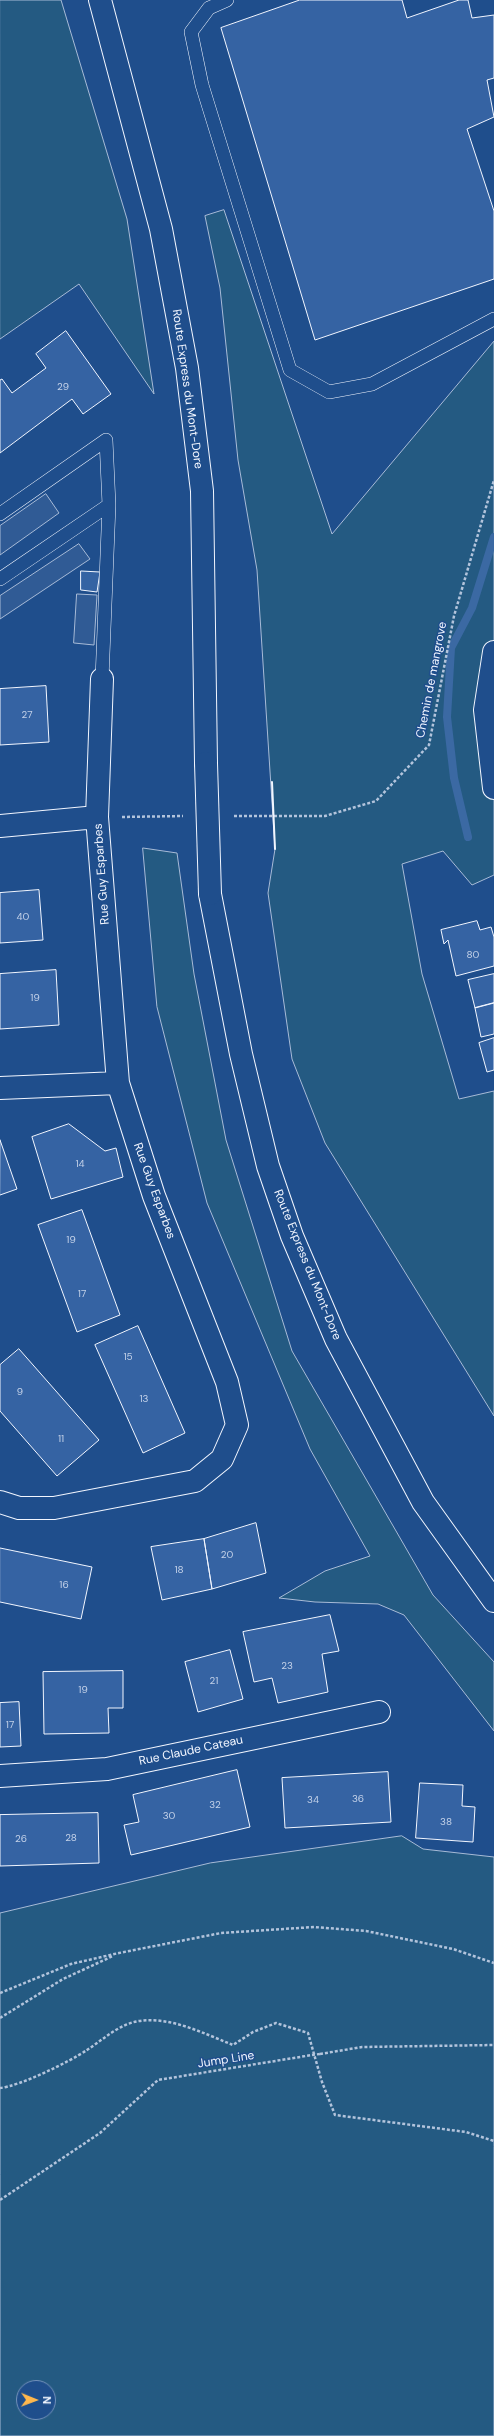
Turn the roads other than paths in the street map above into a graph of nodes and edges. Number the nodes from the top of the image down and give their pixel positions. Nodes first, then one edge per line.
1 (100, 0) edge
2 (227, 0) edge
3 (494, 319) edge
4 (109, 505) junction
5 (0, 514) edge
6 (0, 579) edge
7 (494, 652) edge
8 (102, 679) joint
9 (494, 788) edge
10 (97, 817) junction
11 (0, 826) edge
12 (118, 1083) junction
13 (0, 1088) edge
14 (0, 1502) edge
15 (494, 1601) edge
16 (379, 1712) dead end
17 (0, 1776) edge

1 - 15 street, Route Express du Mont-Dore, bridge
2 - 3 lane
4 - 5 lane
4 - 6 lane
4 - 8 lane
7 - 9 street
8 - 10 street, Rue Guy Esparbes
10 - 11 street
10 - 12 street, Rue Guy Esparbes
12 - 13 street
12 - 14 street, Rue Guy Esparbes
16 - 17 street, Rue Claude Cateau

